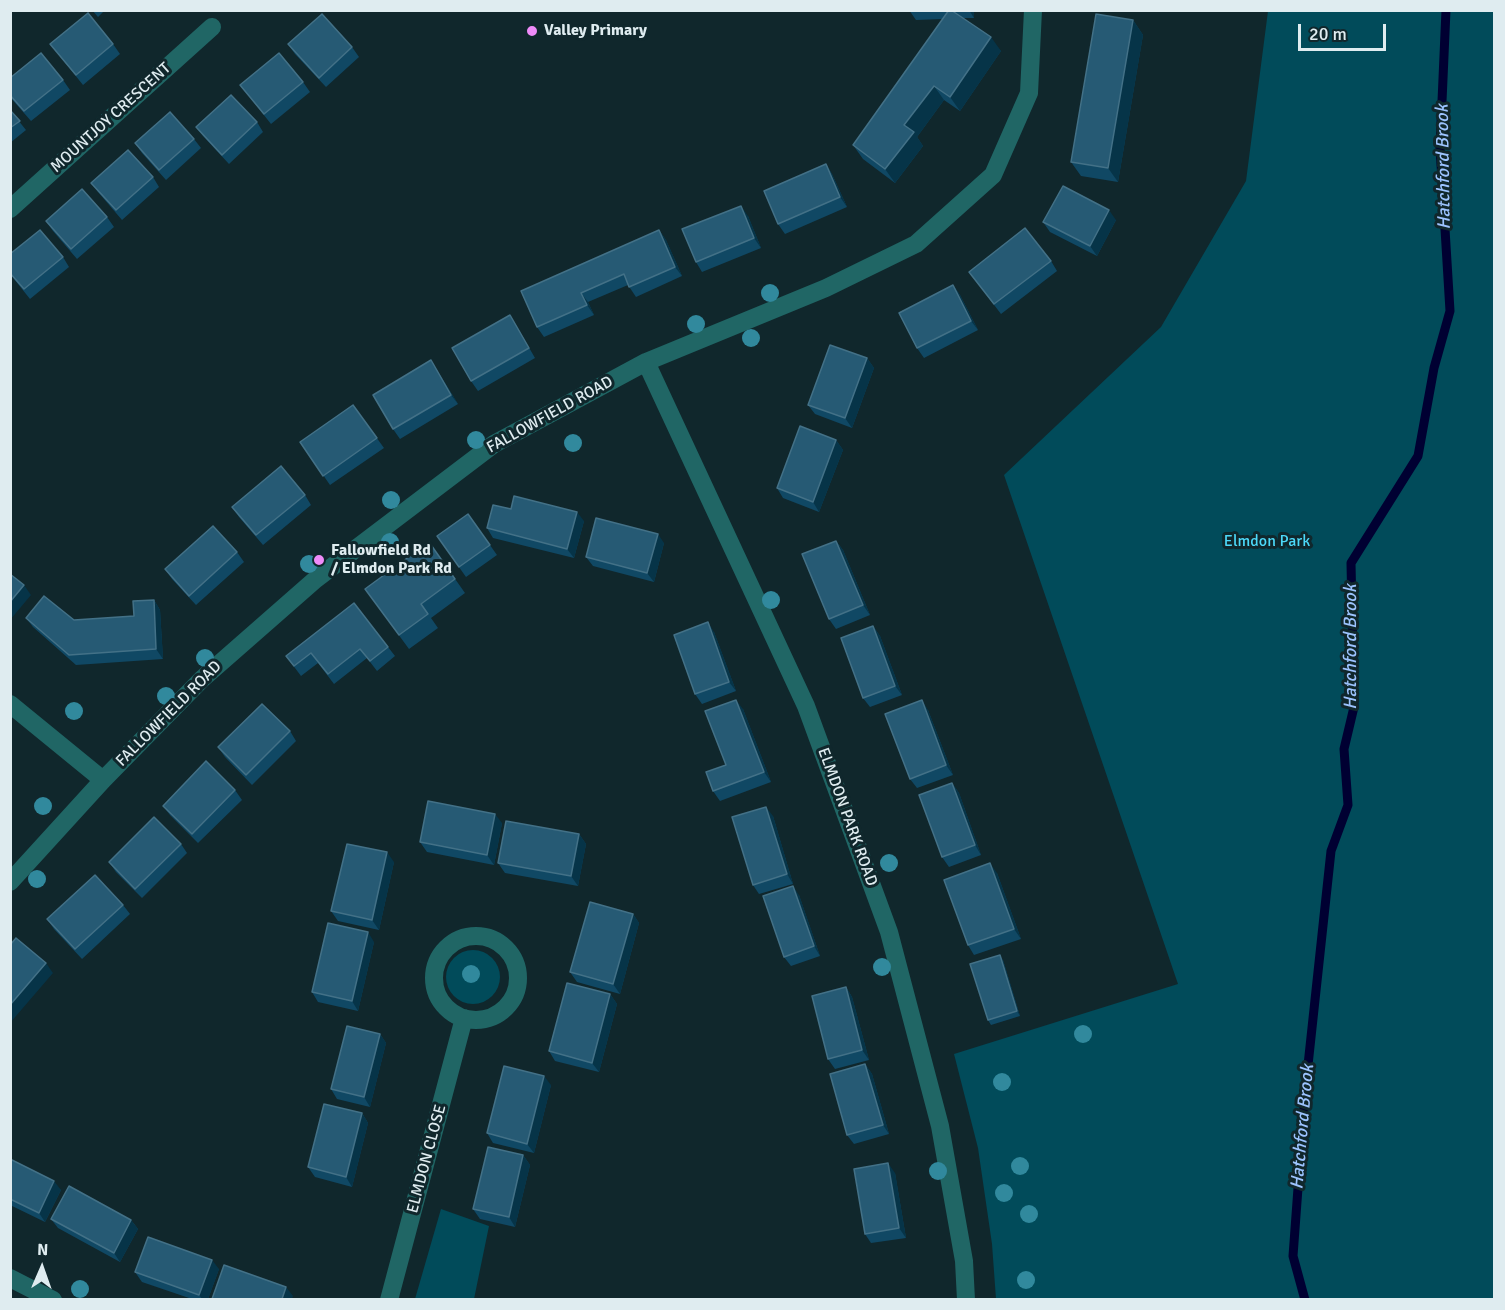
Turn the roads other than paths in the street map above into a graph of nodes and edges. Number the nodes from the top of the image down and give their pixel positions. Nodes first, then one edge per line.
1 (1033, 10) edge
2 (212, 27) dead end
3 (10, 209) edge
4 (646, 362) junction
5 (10, 704) edge
6 (104, 780) junction
7 (10, 882) edge
8 (464, 1018) junction
9 (10, 1278) edge
10 (53, 1299) edge
11 (389, 1299) edge
12 (966, 1299) edge

1 - 4 street, FALLOWFIELD ROAD
2 - 3 street, MOUNTJOY CRESCENT
4 - 6 street, FALLOWFIELD ROAD
4 - 12 street, ELMDON PARK ROAD
5 - 6 street
6 - 7 street, FALLOWFIELD ROAD
8 - 8 street
8 - 11 street, ELMDON CLOSE
9 - 10 street

